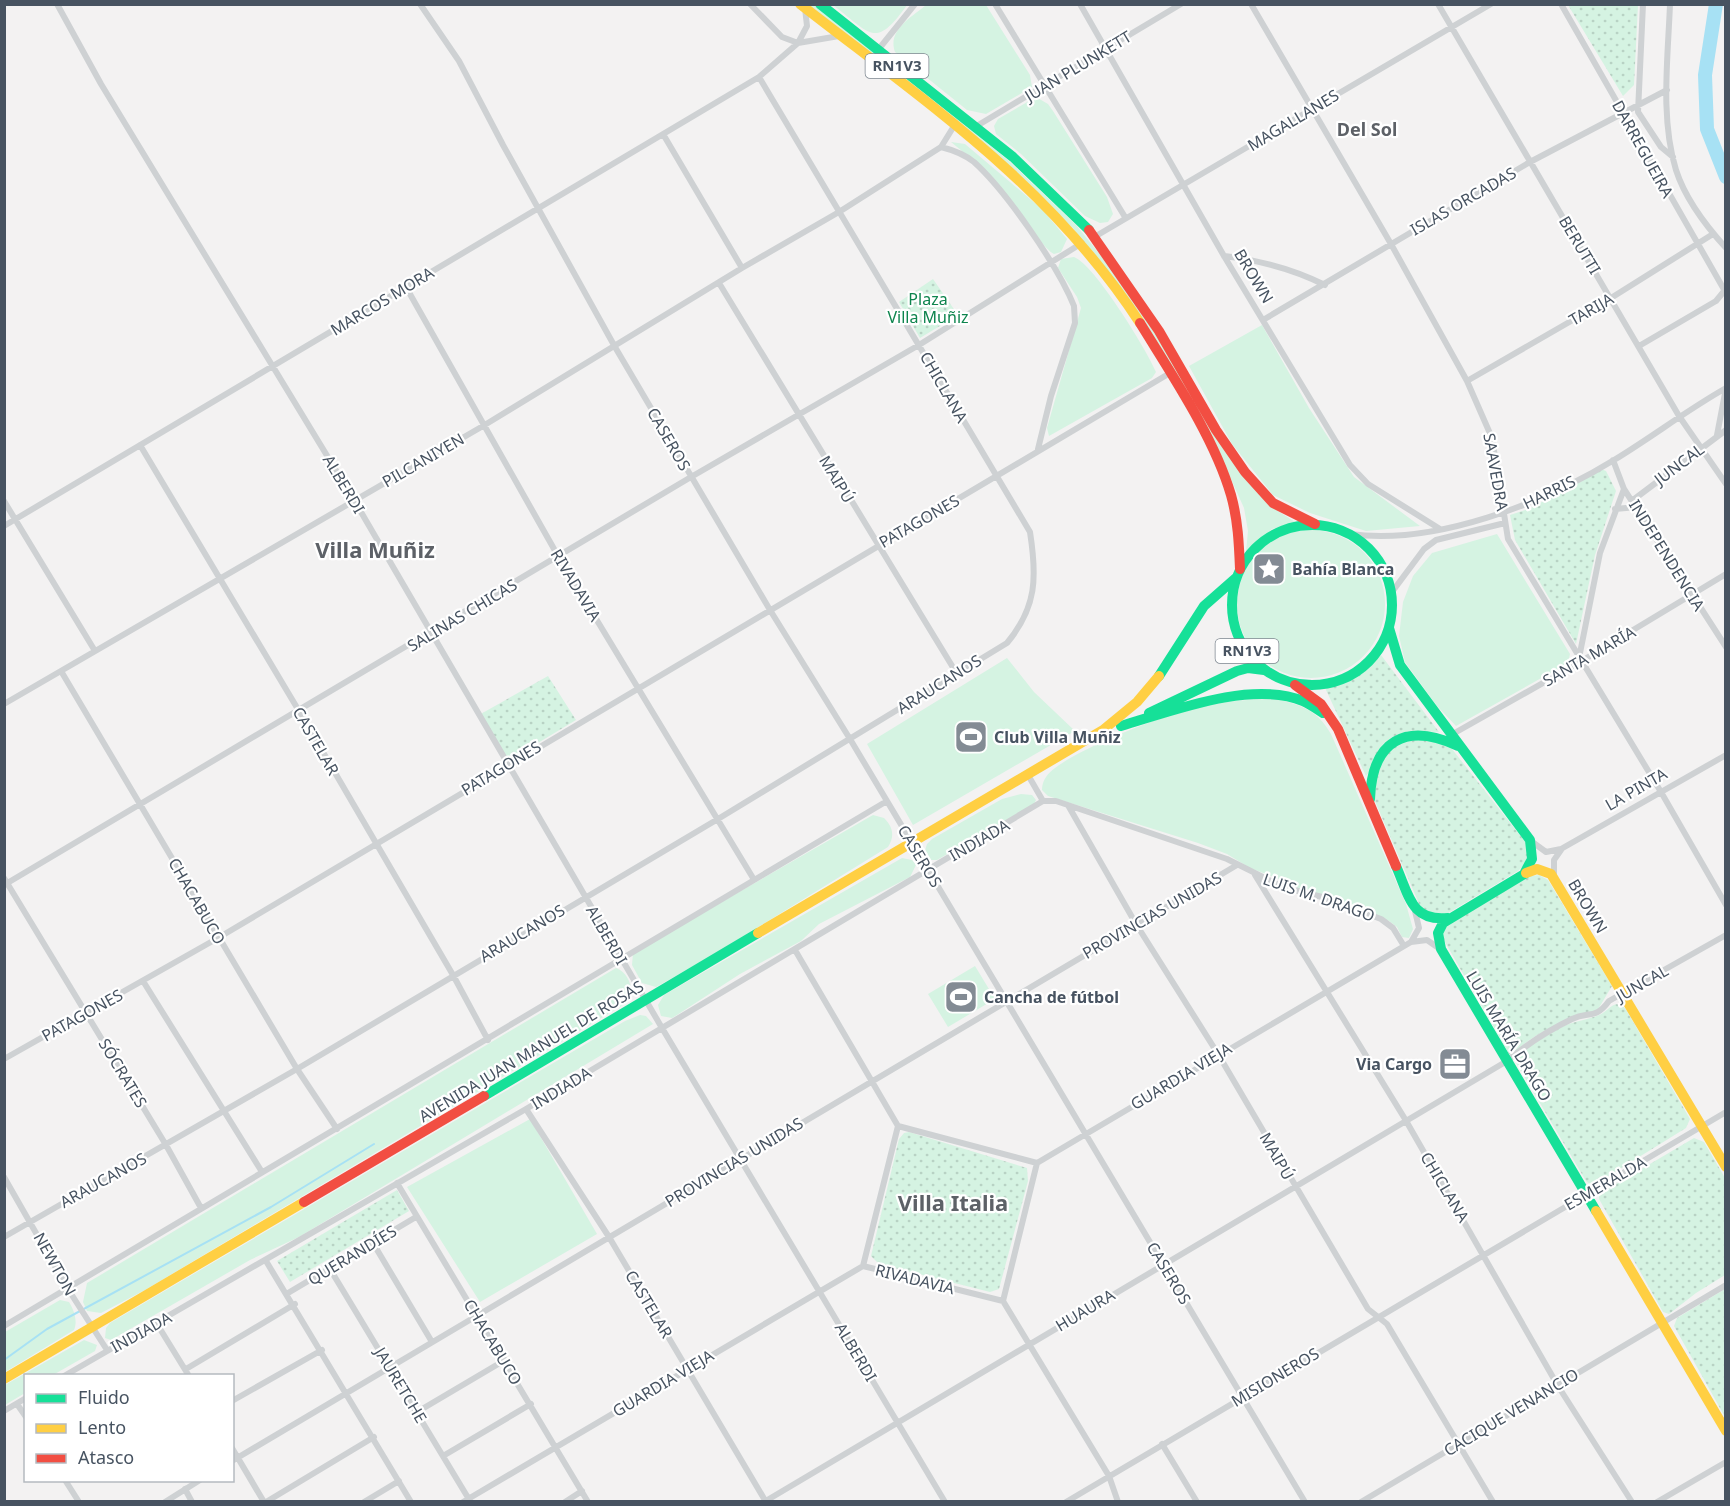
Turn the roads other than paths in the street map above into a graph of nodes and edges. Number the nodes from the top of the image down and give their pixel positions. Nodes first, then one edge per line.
1 (57, 4) edge
2 (420, 4) edge
3 (750, 4) edge
4 (820, 4) edge
5 (915, 4) edge
6 (995, 4) edge
7 (1080, 4) edge
8 (1182, 4) edge
9 (1251, 4) edge
10 (1438, 4) edge
11 (1491, 4) edge
12 (1560, 4) edge
13 (1642, 4) edge
14 (1670, 4) edge
15 (803, 6) edge
16 (1451, 28) junction
17 (839, 36) junction
18 (798, 43) junction
19 (1105, 49) junction
20 (878, 50) junction
21 (759, 77) junction
22 (1045, 87) junction
23 (1667, 90) junction
24 (1637, 104) junction
25 (1313, 108) junction
26 (1622, 112) junction
27 (954, 126) junction
28 (975, 127) junction
29 (663, 134) junction
30 (941, 147) junction
31 (1673, 157) junction
32 (1530, 162) junction
33 (1184, 185) junction
34 (538, 209) junction
35 (839, 212) junction
36 (1125, 218) junction
37 (1713, 234) junction
38 (1096, 236) junction
39 (1082, 243) junction
40 (1391, 244) junction
41 (1697, 245) junction
42 (1725, 248) edge
43 (1224, 256) junction
44 (1050, 263) junction
45 (742, 268) junction
46 (719, 283) junction
47 (1325, 285) junction
48 (406, 287) junction
49 (1725, 291) edge
50 (1611, 298) junction
51 (1263, 320) junction
52 (919, 345) junction
53 (615, 346) junction
54 (1639, 346) junction
55 (272, 366) junction
56 (1170, 373) junction
57 (1467, 381) junction
58 (1725, 388) edge
59 (799, 414) junction
60 (1679, 416) junction
61 (483, 426) junction
62 (1725, 430) edge
63 (1718, 435) junction
64 (140, 445) junction
65 (1702, 447) junction
66 (1038, 449) junction
67 (1613, 460) junction
68 (996, 476) junction
69 (691, 477) junction
70 (1725, 484) edge
71 (1624, 489) junction
72 (354, 500) junction
73 (1633, 500) junction
74 (4, 501) edge
75 (1637, 507) junction
76 (1615, 509) junction
77 (1504, 514) junction
78 (16, 519) junction
79 (1505, 523) junction
80 (1315, 524) junction
81 (4, 526) edge
82 (1440, 529) junction
83 (1350, 534) junction
84 (877, 544) junction
85 (558, 556) junction
86 (1239, 573) junction
87 (1725, 574) edge
88 (220, 578) junction
89 (1392, 592) junction
90 (1691, 595) junction
91 (770, 610) junction
92 (1027, 615) joint
93 (1389, 628) junction
94 (430, 634) junction
95 (1725, 648) edge
96 (95, 651) junction
97 (1580, 661) junction
98 (61, 671) junction
99 (1270, 673) junction
100 (957, 674) junction
101 (1287, 681) junction
102 (638, 688) junction
103 (4, 704) edge
104 (299, 711) junction
105 (1121, 726) junction
106 (1338, 729) junction
107 (1451, 735) junction
108 (850, 739) junction
109 (1073, 748) junction
110 (1461, 748) junction
111 (1725, 755) edge
112 (507, 764) junction
113 (1028, 775) junction
114 (1661, 792) junction
115 (887, 801) junction
116 (1043, 801) junction
117 (1370, 804) junction
118 (141, 805) junction
119 (1069, 806) junction
120 (718, 819) junction
121 (1530, 840) junction
122 (375, 843) junction
123 (912, 843) junction
124 (1561, 849) junction
125 (1237, 865) junction
126 (928, 870) junction
127 (1525, 872) junction
128 (1255, 874) junction
129 (1554, 878) junction
130 (753, 879) junction
131 (6, 882) edge
132 (584, 896) junction
133 (1725, 906) edge
134 (1415, 910) junction
135 (1448, 918) junction
136 (1136, 924) junction
137 (1725, 935) edge
138 (218, 938) junction
139 (1412, 942) junction
140 (1404, 946) junction
141 (1441, 949) junction
142 (795, 950) junction
143 (620, 958) junction
144 (453, 975) junction
145 (143, 981) junction
146 (1325, 991) junction
147 (1623, 994) junction
148 (645, 1000) junction
149 (1006, 1001) junction
150 (87, 1013) junction
151 (662, 1028) junction
152 (488, 1040) junction
153 (1218, 1054) junction
154 (4, 1059) edge
155 (1507, 1061) junction
156 (297, 1069) junction
157 (873, 1080) junction
158 (526, 1109) junction
159 (224, 1111) junction
160 (1725, 1112) edge
161 (1405, 1119) junction
162 (898, 1126) junction
163 (1701, 1126) junction
164 (337, 1130) junction
165 (1085, 1133) junction
166 (166, 1145) junction
167 (741, 1158) junction
168 (1037, 1163) junction
169 (1725, 1167) edge
170 (262, 1172) junction
171 (4, 1178) edge
172 (397, 1183) junction
173 (1294, 1185) junction
174 (1586, 1196) junction
175 (201, 1208) junction
176 (416, 1217) junction
177 (31, 1221) junction
178 (4, 1237) edge
179 (609, 1237) junction
180 (373, 1243) junction
181 (1484, 1253) junction
182 (266, 1261) junction
183 (1163, 1263) junction
184 (863, 1266) junction
185 (330, 1269) junction
186 (1725, 1285) edge
187 (68, 1289) junction
188 (819, 1290) junction
189 (288, 1293) junction
190 (1003, 1301) junction
191 (295, 1304) junction
192 (478, 1315) junction
193 (1377, 1316) junction
194 (1662, 1323) junction
195 (157, 1324) junction
196 (4, 1326) edge
197 (91, 1327) junction
198 (432, 1342) junction
199 (1030, 1343) junction
200 (107, 1350) junction
201 (322, 1350) junction
202 (505, 1360) junction
203 (390, 1367) junction
204 (687, 1368) junction
205 (188, 1372) edge
206 (67, 1374) edge
207 (4, 1379) edge
208 (1558, 1385) junction
209 (347, 1393) junction
210 (1242, 1396) junction
211 (24, 1399) edge
212 (234, 1400) edge
213 (17, 1404) junction
214 (531, 1404) junction
215 (4, 1411) edge
216 (417, 1412) junction
217 (24, 1414) edge
218 (898, 1422) junction
219 (1725, 1431) edge
220 (374, 1437) junction
221 (1459, 1443) junction
222 (1162, 1444) junction
223 (555, 1447) junction
224 (443, 1456) junction
225 (235, 1459) edge
226 (1725, 1462) edge
227 (1109, 1476) junction
228 (399, 1481) junction
229 (66, 1482) edge
230 (197, 1482) edge
231 (185, 1489) junction
232 (582, 1491) junction
233 (467, 1500) edge
234 (765, 1501) edge
235 (78, 1502) edge
236 (165, 1502) edge
237 (192, 1502) edge
238 (265, 1502) edge
239 (364, 1502) edge
240 (411, 1502) edge
241 (565, 1502) edge
242 (588, 1502) edge
243 (945, 1502) edge
244 (1066, 1502) edge
245 (1118, 1502) edge
246 (1197, 1502) edge
247 (1305, 1502) edge
248 (1361, 1502) edge
249 (1493, 1502) edge
250 (1632, 1502) edge
251 (1657, 1502) edge

1 - 55 street, ALBERDI
2 - 34 street, CASEROS
3 - 18 street
4 - 20 main road, RN1V3
5 - 20 street
6 - 22 street
7 - 19 street, BROWN
8 - 19 street, JUAN PLUNKETT
9 - 25 street, SAAVEDRA
10 - 16 street, BERUTTI
11 - 16 street, MAGALLANES
12 - 26 street, DARREGUEIRA
13 - 24 street
14 - 23 street
15 - 17 main road, RN1V3
15 - 18 street
16 - 25 street, MAGALLANES
16 - 32 street, BERUTTI
17 - 18 street
17 - 27 main road, RN1V3
18 - 21 street, MARCOS MORA
19 - 22 street, JUAN PLUNKETT
19 - 33 street, BROWN
20 - 28 main road, RN1V3
21 - 29 street, MARCOS MORA
21 - 35 street, CHICLANA
22 - 28 street, JUAN PLUNKETT
22 - 36 street
23 - 24 street, ISLAS ORCADAS
23 - 31 street
24 - 26 street, ISLAS ORCADAS
24 - 31 street
25 - 33 street, MAGALLANES
25 - 40 street, SAAVEDRA
26 - 32 street, ISLAS ORCADAS
26 - 41 street, DARREGUEIRA
27 - 30 street
27 - 39 main road, RN1V3
28 - 38 main road, RN1V3
29 - 34 street, MARCOS MORA
29 - 45 street
30 - 35 street
30 - 44 street
31 - 37 street
32 - 40 street, ISLAS ORCADAS
32 - 50 street, BERUTTI
33 - 36 street, MAGALLANES
33 - 43 street, BROWN
34 - 48 street, MARCOS MORA
34 - 53 street, CASEROS
35 - 45 street, PILCANIYEN
35 - 52 street, CHICLANA
36 - 38 street, MAGALLANES
37 - 41 street, TARIJA
37 - 42 street
38 - 80 main road, RN1V3
39 - 44 street
39 - 56 main road, RN1V3
40 - 47 street, ISLAS ORCADAS
40 - 57 street, SAAVEDRA
41 - 49 street, DARREGUEIRA
41 - 50 street, TARIJA
43 - 47 street
43 - 51 street, BROWN
44 - 52 street
44 - 66 street
45 - 46 street, PILCANIYEN
46 - 53 street, PILCANIYEN
46 - 59 street, MAIPÚ
47 - 51 street, ISLAS ORCADAS
48 - 55 street, MARCOS MORA
48 - 61 street, RIVADAVIA
49 - 54 street
50 - 54 street, BERUTTI
50 - 57 street, TARIJA
51 - 82 street, BROWN
52 - 59 street, SALINAS CHICAS
52 - 68 street, CHICLANA
53 - 61 street, PILCANIYEN
53 - 69 street, CASEROS
54 - 60 street, BERUTTI
55 - 64 street, MARCOS MORA
55 - 72 street, ALBERDI
56 - 66 street
56 - 86 main road, RN1V3
57 - 77 street, SAAVEDRA
58 - 60 street, HARRIS
58 - 63 street
59 - 69 street, SALINAS CHICAS
59 - 84 street, MAIPÚ
60 - 65 street, BERUTTI
60 - 67 street, HARRIS
61 - 72 street, PILCANIYEN
61 - 85 street, RIVADAVIA
62 - 63 street, JUNCAL
63 - 65 street, JUNCAL
64 - 78 street, MARCOS MORA
64 - 88 street, CASTELAR
65 - 70 street, BERUTTI
65 - 73 street, JUNCAL
66 - 68 street
67 - 71 street, INDEPENDENCIA
67 - 77 street, HARRIS
68 - 84 street, PATAGONES
68 - 92 street, CHICLANA
69 - 85 street, SALINAS CHICAS
69 - 91 street, CASEROS
71 - 73 street, INDEPENDENCIA
71 - 76 street
72 - 88 street, PILCANIYEN
72 - 94 street, ALBERDI
73 - 75 street, INDEPENDENCIA
74 - 78 street
75 - 76 street
75 - 90 street, INDEPENDENCIA
76 - 97 street
77 - 79 street, SAAVEDRA
77 - 82 street, HARRIS
78 - 81 street, MARCOS MORA
78 - 96 street
79 - 89 street
79 - 97 street, SAAVEDRA
80 - 83 main road, RN1V3
80 - 86 main road, RN1V3
82 - 83 street, HARRIS
83 - 89 main road, RN1V3
84 - 91 street, PATAGONES
84 - 100 street, MAIPÚ
85 - 94 street, SALINAS CHICAS
85 - 102 street, RIVADAVIA
86 - 99 main road, RN1V3
86 - 109 main road, AVENIDA JUAN MANUEL DE ROSAS
87 - 90 street, SANTA MARÍA
88 - 96 street, PILCANIYEN
88 - 104 street, CASTELAR
89 - 93 main road, RN1V3
90 - 95 street, INDEPENDENCIA
90 - 97 street, SANTA MARÍA
91 - 102 street, PATAGONES
91 - 108 street, CASEROS
92 - 100 street, ARAUCANOS
93 - 101 main road, RN1V3
93 - 107 main road
94 - 104 street, SALINAS CHICAS
94 - 112 street, ALBERDI
96 - 98 street, PILCANIYEN
97 - 107 street, SANTA MARÍA
97 - 114 street, SAAVEDRA
98 - 103 street, PILCANIYEN
98 - 118 street, CHACABUCO
99 - 101 main road, RN1V3
99 - 105 main road, AVENIDA JUAN MANUEL DE ROSAS
100 - 108 street, ARAUCANOS
101 - 106 main road
102 - 112 street, PATAGONES
102 - 120 street, RIVADAVIA
104 - 118 street, SALINAS CHICAS
104 - 122 street, CASTELAR
105 - 106 main road
105 - 109 main road, AVENIDA JUAN MANUEL DE ROSAS
106 - 117 main road
107 - 110 main road
108 - 115 street, CASEROS
108 - 120 street, ARAUCANOS
109 - 113 main road, AVENIDA JUAN MANUEL DE ROSAS
110 - 117 main road
110 - 121 main road
111 - 114 street, LA PINTA
112 - 122 street, PATAGONES
112 - 132 street, ALBERDI
113 - 116 street
113 - 123 main road, AVENIDA JUAN MANUEL DE ROSAS
114 - 124 street, LA PINTA
114 - 133 street, SAAVEDRA
115 - 123 street, CASEROS
115 - 130 street
116 - 119 street, LUIS M. DRAGO
116 - 126 street, INDIADA
117 - 134 main road
118 - 131 street, SALINAS CHICAS
118 - 138 street, CHACABUCO
119 - 125 street, LUIS M. DRAGO
119 - 136 street, MAIPÚ
120 - 130 street, RIVADAVIA
120 - 132 street, ARAUCANOS
121 - 124 street
121 - 127 main road
122 - 138 street, PATAGONES
122 - 144 street, CASTELAR
123 - 126 street, CASEROS
123 - 148 main road, AVENIDA JUAN MANUEL DE ROSAS
124 - 129 street
125 - 128 street, LUIS M. DRAGO
125 - 136 street, PROVINCIAS UNIDAS
126 - 142 street, INDIADA
126 - 149 street, CASEROS
127 - 129 main road, BROWN
127 - 135 main road
128 - 140 street, LUIS M. DRAGO
128 - 146 street, CHICLANA
129 - 147 main road, BROWN
130 - 143 street
131 - 150 street, SÓCRATES
132 - 143 street, ALBERDI
132 - 144 street, ARAUCANOS
134 - 135 main road
134 - 139 street
135 - 141 main road
136 - 149 street, PROVINCIAS UNIDAS
136 - 153 street, MAIPÚ
137 - 147 street, JUNCAL
138 - 145 street, PATAGONES
138 - 156 street, CHACABUCO
139 - 140 street
139 - 141 street
140 - 146 street
141 - 155 main road, LUIS MARÍA DRAGO
142 - 151 street, INDIADA
142 - 157 street
143 - 148 street, ALBERDI
143 - 152 street
144 - 152 street, CASTELAR
144 - 156 street, ARAUCANOS
145 - 150 street, PATAGONES
145 - 159 street
146 - 153 street, GUARDIA VIEJA
146 - 161 street, CHICLANA
147 - 155 street, JUNCAL
147 - 163 main road, BROWN
148 - 151 street, ALBERDI
148 - 197 main road, AVENIDA JUAN MANUEL DE ROSAS
149 - 157 street, PROVINCIAS UNIDAS
149 - 165 street, CASEROS
150 - 154 street, PATAGONES
150 - 166 street, SÓCRATES
151 - 158 street, INDIADA
151 - 167 street, ALBERDI
152 - 164 street
153 - 165 street, GUARDIA VIEJA
153 - 173 street, MAIPÚ
155 - 161 street, JUNCAL
155 - 174 main road, LUIS MARÍA DRAGO
156 - 159 street, ARAUCANOS
156 - 164 street, CHACABUCO
157 - 162 street
157 - 167 street, PROVINCIAS UNIDAS
158 - 172 street, INDIADA
158 - 179 street, CASTELAR
159 - 166 street, ARAUCANOS
159 - 170 street
160 - 163 street, ESMERALDA
161 - 173 street, HUAURA
161 - 181 street, CHICLANA
162 - 168 street
162 - 184 street, RIVADAVIA
163 - 169 main road, BROWN
163 - 174 street, ESMERALDA
164 - 170 street
165 - 168 street, GUARDIA VIEJA
165 - 183 street, CASEROS
166 - 175 street, SÓCRATES
166 - 177 street, ARAUCANOS
167 - 179 street, PROVINCIAS UNIDAS
167 - 188 street, ALBERDI
168 - 190 street
170 - 175 street
171 - 177 street, NEWTON
172 - 176 street, CHACABUCO
172 - 182 street, INDIADA
173 - 183 street, HUAURA
173 - 193 street, MAIPÚ
174 - 181 street, ESMERALDA
174 - 194 main road, LUIS MARÍA DRAGO
175 - 187 street
176 - 180 street, QUERANDÍES
176 - 192 street, CHACABUCO
177 - 178 street, ARAUCANOS
177 - 187 street, NEWTON
179 - 192 street, PROVINCIAS UNIDAS
179 - 204 street, CASTELAR
180 - 185 street, QUERANDÍES
180 - 198 street
181 - 193 street, MISIONEROS
181 - 208 street, CHICLANA
182 - 189 street
182 - 195 street, INDIADA
183 - 199 street, HUAURA
183 - 210 street, CASEROS
184 - 188 street, GUARDIA VIEJA
184 - 190 street, RIVADAVIA
185 - 189 street, QUERANDÍES
185 - 203 street, JAURETCHE
186 - 194 street, CACIQUE VENANCIO
187 - 196 street
187 - 197 street, NEWTON
188 - 204 street, GUARDIA VIEJA
188 - 218 street, ALBERDI
189 - 191 street
190 - 199 street
191 - 201 street
191 - 205 street, QUERANDÍES
192 - 198 street, PROVINCIAS UNIDAS
192 - 202 street, CHACABUCO
193 - 210 street, MISIONEROS
193 - 221 street, MAIPÚ
194 - 208 street, CACIQUE VENANCIO
194 - 219 main road, LUIS MARÍA DRAGO
195 - 200 street, INDIADA
195 - 205 street
197 - 200 street, NEWTON
197 - 207 main road, AVENIDA JUAN MANUEL DE ROSAS
198 - 203 street, PROVINCIAS UNIDAS
199 - 218 street, HUAURA
199 - 227 street
200 - 206 street, INDIADA
201 - 209 street
201 - 212 street
202 - 214 street, CHACABUCO
202 - 216 street
203 - 209 street, PROVINCIAS UNIDAS
203 - 216 street, JAURETCHE
204 - 223 street, GUARDIA VIEJA
204 - 234 street, CASTELAR
208 - 221 street, CACIQUE VENANCIO
208 - 250 street, CHICLANA
209 - 220 street
209 - 225 street, PROVINCIAS UNIDAS
210 - 222 street, MISIONEROS
210 - 247 street, CASEROS
211 - 213 street
213 - 215 street
213 - 217 street
214 - 223 street, CHACABUCO
214 - 224 street
216 - 224 street, JAURETCHE
218 - 234 street, HUAURA
218 - 243 street, ALBERDI
220 - 228 street
220 - 238 street
221 - 248 street, CACIQUE VENANCIO
221 - 249 street, MAIPÚ
222 - 227 street, MISIONEROS
222 - 246 street
223 - 232 street, CHACABUCO
223 - 233 street, GUARDIA VIEJA
224 - 233 street, JAURETCHE
225 - 238 street
226 - 251 street
227 - 244 street, MISIONEROS
227 - 245 street
228 - 239 street
228 - 240 street
229 - 235 street
230 - 231 street
231 - 236 street
231 - 237 street
232 - 241 street
232 - 242 street, CHACABUCO

